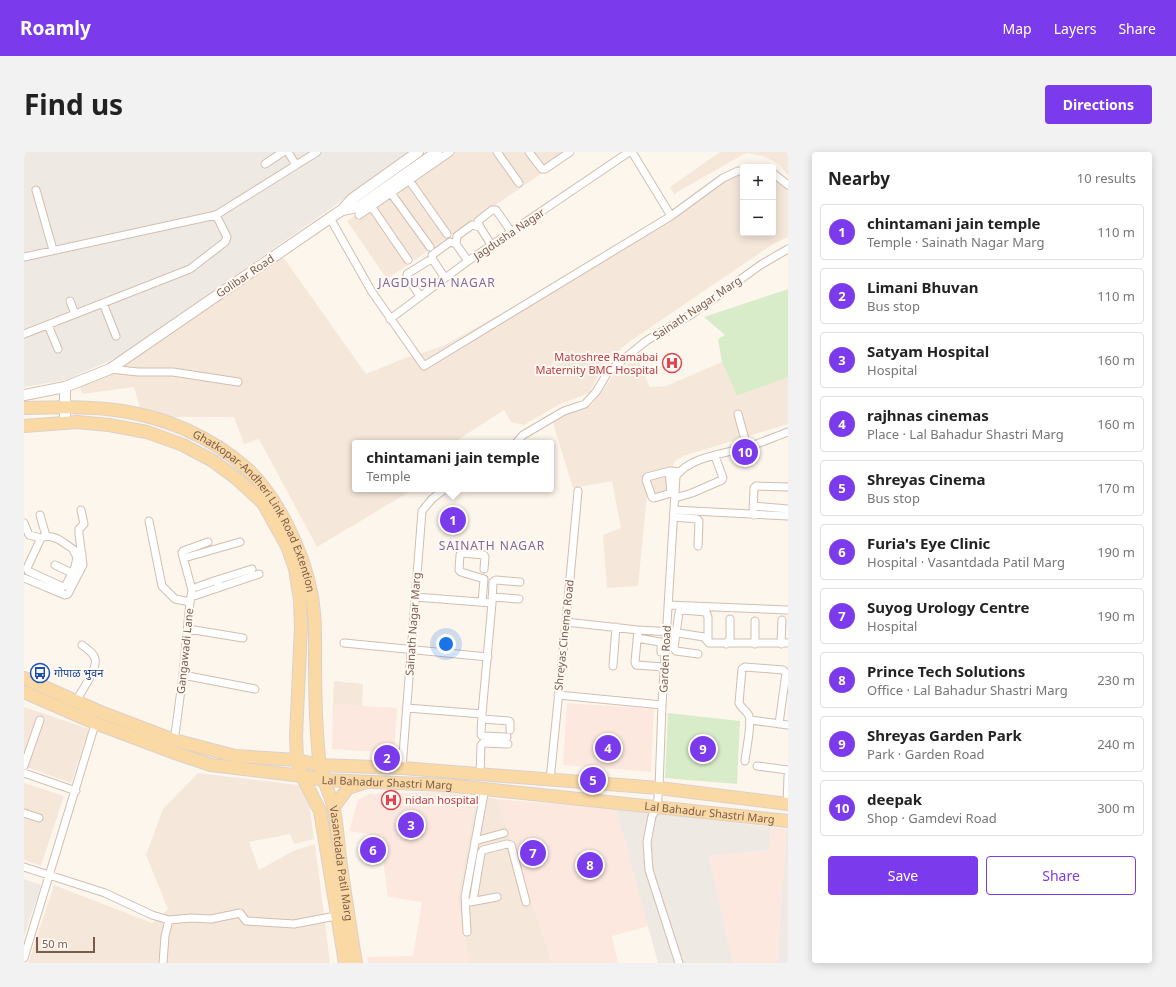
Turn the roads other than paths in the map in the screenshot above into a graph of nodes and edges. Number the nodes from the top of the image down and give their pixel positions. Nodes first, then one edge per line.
1 (283, 152) edge
2 (288, 152) edge
3 (317, 152) edge
4 (418, 152) edge
5 (437, 152) edge
6 (450, 152) edge
7 (497, 152) edge
8 (529, 152) edge
9 (570, 152) edge
10 (631, 152) edge
11 (265, 164) dead end
12 (296, 165) junction
13 (740, 171) edge
14 (776, 175) edge
15 (409, 180) junction
16 (519, 183) dead end
17 (788, 185) edge
18 (386, 186) junction
19 (36, 190) dead end
20 (371, 206) junction
21 (216, 215) junction
22 (359, 215) dead end
23 (672, 216) junction
24 (330, 218) junction
25 (480, 228) junction
26 (512, 233) junction
27 (447, 234) dead end
28 (456, 244) junction
29 (492, 246) junction
30 (430, 247) dead end
31 (788, 249) edge
32 (53, 250) junction
33 (24, 257) edge
34 (408, 260) dead end
35 (433, 260) junction
36 (468, 261) junction
37 (445, 278) junction
38 (420, 296) junction
39 (70, 301) dead end
40 (103, 303) junction
41 (75, 314) junction
42 (390, 319) junction
43 (48, 325) junction
44 (24, 334) edge
45 (116, 336) dead end
46 (58, 349) dead end
47 (110, 369) junction
48 (238, 382) dead end
49 (65, 387) junction
50 (24, 395) edge
51 (64, 407) junction
52 (24, 408) edge
53 (738, 414) dead end
54 (65, 423) junction
55 (24, 426) edge
56 (788, 432) edge
57 (519, 440) edge
58 (748, 447) junction
59 (715, 456) junction
60 (669, 471) junction
61 (680, 472) junction
62 (788, 487) edge
63 (578, 490) dead end
64 (441, 492) edge
65 (673, 494) junction
66 (753, 506) junction
67 (788, 509) edge
68 (81, 510) dead end
69 (674, 513) junction
70 (753, 514) junction
71 (40, 515) dead end
72 (788, 516) edge
73 (149, 521) dead end
74 (24, 523) edge
75 (44, 537) junction
76 (208, 542) dead end
77 (240, 542) dead end
78 (698, 546) dead end
79 (74, 552) junction
80 (82, 554) junction
81 (184, 558) junction
82 (55, 565) dead end
83 (484, 569) dead end
84 (72, 573) junction
85 (259, 574) dead end
86 (24, 578) edge
87 (520, 582) dead end
88 (218, 584) junction
89 (64, 586) junction
90 (197, 587) dead end
91 (67, 594) junction
92 (415, 597) junction
93 (190, 599) junction
94 (492, 600) junction
95 (519, 600) dead end
96 (482, 602) junction
97 (668, 605) junction
98 (788, 610) edge
99 (730, 619) dead end
100 (782, 620) dead end
101 (755, 621) dead end
102 (566, 622) junction
103 (300, 627) junction
104 (315, 627) junction
105 (616, 627) junction
106 (188, 629) junction
107 (638, 630) junction
108 (667, 632) junction
109 (676, 632) junction
110 (244, 638) dead end
111 (637, 638) junction
112 (708, 641) junction
113 (344, 643) dead end
114 (726, 644) junction
115 (755, 644) junction
116 (784, 644) edge
117 (82, 645) dead end
118 (411, 650) junction
119 (698, 654) dead end
120 (488, 657) junction
121 (613, 666) dead end
122 (662, 667) junction
123 (183, 675) junction
124 (24, 678) edge
125 (255, 688) dead end
126 (24, 692) edge
127 (558, 695) junction
128 (76, 701) junction
129 (662, 705) junction
130 (407, 708) junction
131 (98, 711) junction
132 (784, 712) edge
133 (482, 716) junction
134 (40, 720) dead end
135 (750, 720) junction
136 (95, 723) junction
137 (779, 724) junction
138 (788, 725) edge
139 (508, 737) junction
140 (173, 746) junction
141 (297, 760) junction
142 (744, 761) dead end
143 (319, 764) junction
144 (24, 766) edge
145 (757, 766) dead end
146 (402, 768) junction
147 (788, 770) edge
148 (24, 774) edge
149 (480, 775) junction
150 (302, 776) junction
151 (788, 776) edge
152 (324, 780) junction
153 (550, 780) junction
154 (370, 781) junction
155 (485, 788) junction
156 (659, 788) junction
157 (788, 789) edge
158 (76, 791) junction
159 (787, 804) edge
160 (657, 807) junction
161 (333, 808) junction
162 (24, 813) edge
163 (39, 818) dead end
164 (788, 821) edge
165 (337, 831) junction
166 (324, 833) junction
167 (504, 833) dead end
168 (475, 841) junction
169 (24, 868) edge
170 (336, 874) junction
171 (49, 875) junction
172 (497, 897) dead end
173 (473, 901) junction
174 (526, 902) dead end
175 (466, 903) junction
176 (343, 915) junction
177 (169, 920) junction
178 (467, 932) dead end
179 (24, 958) edge
180 (350, 962) edge
181 (163, 963) edge
182 (679, 963) edge

1 - 11 street
2 - 12 street
3 - 12 street
4 - 18 street, Golibar Road
5 - 18 street
6 - 15 street
7 - 16 street
8 - 9 street
10 - 23 street
10 - 26 street, Jagdusha Nagar
12 - 21 street
13 - 23 street
14 - 17 street
15 - 18 street
15 - 27 street
18 - 20 street
18 - 24 street, Golibar Road
18 - 30 street
19 - 32 street
20 - 22 street
20 - 34 street
21 - 32 street
21 - 40 street
23 - 42 street
24 - 42 street
24 - 47 street, Golibar Road
25 - 26 street
25 - 28 street
25 - 29 street
26 - 29 street, Jagdusha Nagar
28 - 35 street
28 - 36 street
29 - 36 street, Jagdusha Nagar
31 - 57 street, Sainath Nagar Marg
32 - 33 street
35 - 37 street
35 - 38 street
36 - 37 street, Jagdusha Nagar
37 - 38 street, Jagdusha Nagar
38 - 42 street, Jagdusha Nagar
39 - 41 street
40 - 41 street
40 - 45 street
41 - 43 street
43 - 44 street
43 - 46 street
47 - 48 street
47 - 49 street, Golibar Road
49 - 50 street, Golibar Road
49 - 51 street
51 - 52 main road, Ghatkopar-Andheri Link Road Extention
51 - 54 street
51 - 104 main road, Ghatkopar-Andheri Link Road Extention
53 - 58 street
54 - 55 main road, Ghatkopar-Andheri Link Road Extention
54 - 103 main road, Ghatkopar-Andheri Link Road Extention
56 - 58 street
58 - 59 street
59 - 61 street
59 - 65 street
60 - 61 street
60 - 65 street
60 - 65 street
61 - 65 street
62 - 66 street
63 - 102 street, Shreyas Cinema Road
64 - 92 street, Sainath Nagar Marg
65 - 69 street, Garden Road
66 - 67 street
66 - 70 street
68 - 80 street
69 - 70 street
69 - 78 street
69 - 97 street, Garden Road
70 - 72 street
71 - 75 street
73 - 93 street, Gangawadi Lane
74 - 75 street
75 - 79 street
75 - 89 street
76 - 81 street
77 - 81 street
79 - 80 street
79 - 84 street
80 - 91 street
81 - 93 street
82 - 84 street
83 - 96 street
84 - 89 street
85 - 88 street
86 - 91 street
87 - 94 street
88 - 90 street
88 - 93 street
89 - 91 street
92 - 96 street
92 - 118 street, Sainath Nagar Marg
93 - 106 street, Gangawadi Lane
94 - 95 street
94 - 96 street
94 - 120 street
97 - 98 street
97 - 108 street, Garden Road
99 - 114 street
100 - 116 street
101 - 115 street
102 - 105 street
102 - 127 street, Shreyas Cinema Road
103 - 104 main road
103 - 141 main road, Ghatkopar-Andheri Link Road Extention
104 - 143 main road, Ghatkopar-Andheri Link Road Extention
105 - 107 street
105 - 121 street
106 - 110 street
106 - 123 street, Gangawadi Lane
107 - 108 street
107 - 111 street
108 - 109 street
108 - 122 street, Garden Road
109 - 112 street
109 - 112 street
109 - 119 street
111 - 122 street
111 - 122 street
112 - 114 street
113 - 118 street
114 - 115 street
115 - 116 street
117 - 128 street
118 - 120 street
118 - 130 street, Sainath Nagar Marg
120 - 133 street
122 - 129 street, Garden Road
123 - 125 street
123 - 140 street, Gangawadi Lane
124 - 128 main road, Lal Bahadur Shastri Marg
126 - 136 main road, Lal Bahadur Shastri Marg
127 - 129 street
127 - 153 street, Shreyas Cinema Road
128 - 131 main road, Lal Bahadur Shastri Marg
129 - 156 street, Garden Road
130 - 133 street
130 - 146 street, Sainath Nagar Marg
131 - 136 street
131 - 140 main road, Lal Bahadur Shastri Marg
132 - 135 street
132 - 137 street
133 - 139 street
133 - 139 street
134 - 144 street
135 - 137 street
135 - 142 street
136 - 140 main road, Lal Bahadur Shastri Marg
136 - 158 street
137 - 138 street
139 - 149 street
140 - 141 main road, Lal Bahadur Shastri Marg
140 - 150 main road, Lal Bahadur Shastri Marg
141 - 143 main road, Lal Bahadur Shastri Marg
141 - 150 main road, Ghatkopar-Andheri Link Road Extention
143 - 146 main road, Lal Bahadur Shastri Marg
143 - 152 main road, Vasantdada Patil Marg
145 - 147 street
146 - 149 main road, Lal Bahadur Shastri Marg
148 - 158 street
149 - 153 main road, Lal Bahadur Shastri Marg
150 - 152 main road, Lal Bahadur Shastri Marg
150 - 166 main road, Vasantdada Patil Marg
151 - 157 street
152 - 154 main road, Lal Bahadur Shastri Marg
152 - 161 main road, Vasantdada Patil Marg
153 - 156 main road, Lal Bahadur Shastri Marg
154 - 155 main road, Lal Bahadur Shastri Marg
154 - 161 main road
155 - 160 main road, Lal Bahadur Shastri Marg
155 - 168 street
156 - 159 main road, Lal Bahadur Shastri Marg
156 - 160 street, Garden Road
157 - 159 street
158 - 171 street
160 - 164 main road, Lal Bahadur Shastri Marg
160 - 182 street, Garden Road
161 - 165 main road, Vasantdada Patil Marg
162 - 163 street
165 - 166 main road
165 - 170 main road, Vasantdada Patil Marg
166 - 170 main road, Vasantdada Patil Marg
167 - 168 street
168 - 175 street
169 - 171 street
170 - 176 main road, Vasantdada Patil Marg
171 - 177 street
171 - 179 street
172 - 173 street
173 - 174 street
173 - 175 street
175 - 178 street
176 - 177 street
176 - 180 main road, Vasantdada Patil Marg
177 - 181 street

